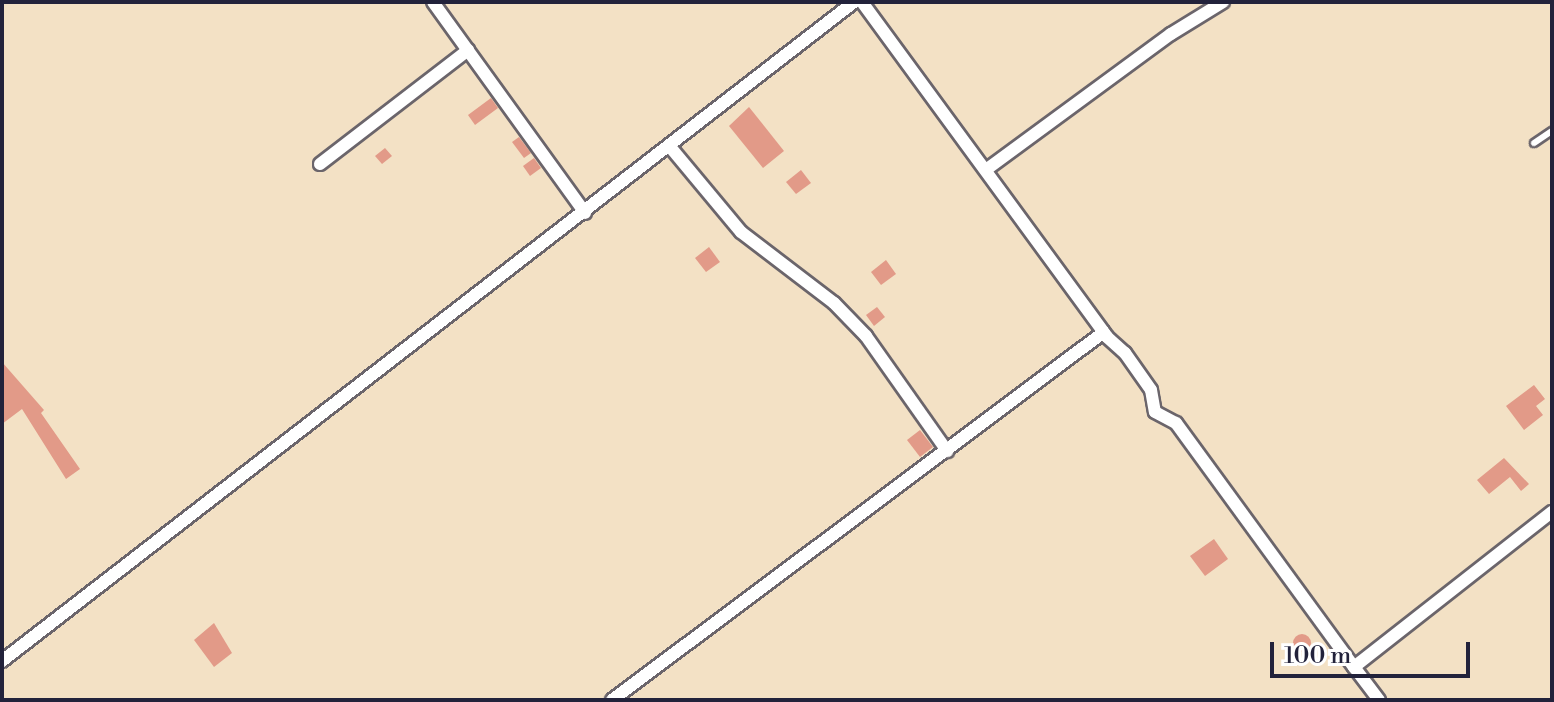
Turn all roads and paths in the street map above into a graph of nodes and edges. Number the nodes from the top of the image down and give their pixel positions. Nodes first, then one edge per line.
1 (433, 2) edge
2 (854, 2) edge
3 (862, 2) edge
4 (1223, 2) edge
5 (468, 50) junction
6 (1552, 131) edge
7 (1534, 143) dead end
8 (671, 148) junction
9 (320, 164) dead end
10 (987, 169) junction
11 (585, 213) junction
12 (1104, 332) junction
13 (947, 451) junction
14 (1552, 512) edge
15 (2, 661) edge
16 (1354, 667) junction
17 (612, 700) edge
18 (1379, 700) edge

1 - 5 street
2 - 8 street
3 - 10 street
4 - 10 street
5 - 9 street
5 - 11 street
6 - 7 lane
8 - 11 street
8 - 13 street
10 - 12 street
11 - 15 street
12 - 13 street
12 - 16 street
13 - 17 street
14 - 16 street
16 - 18 street

